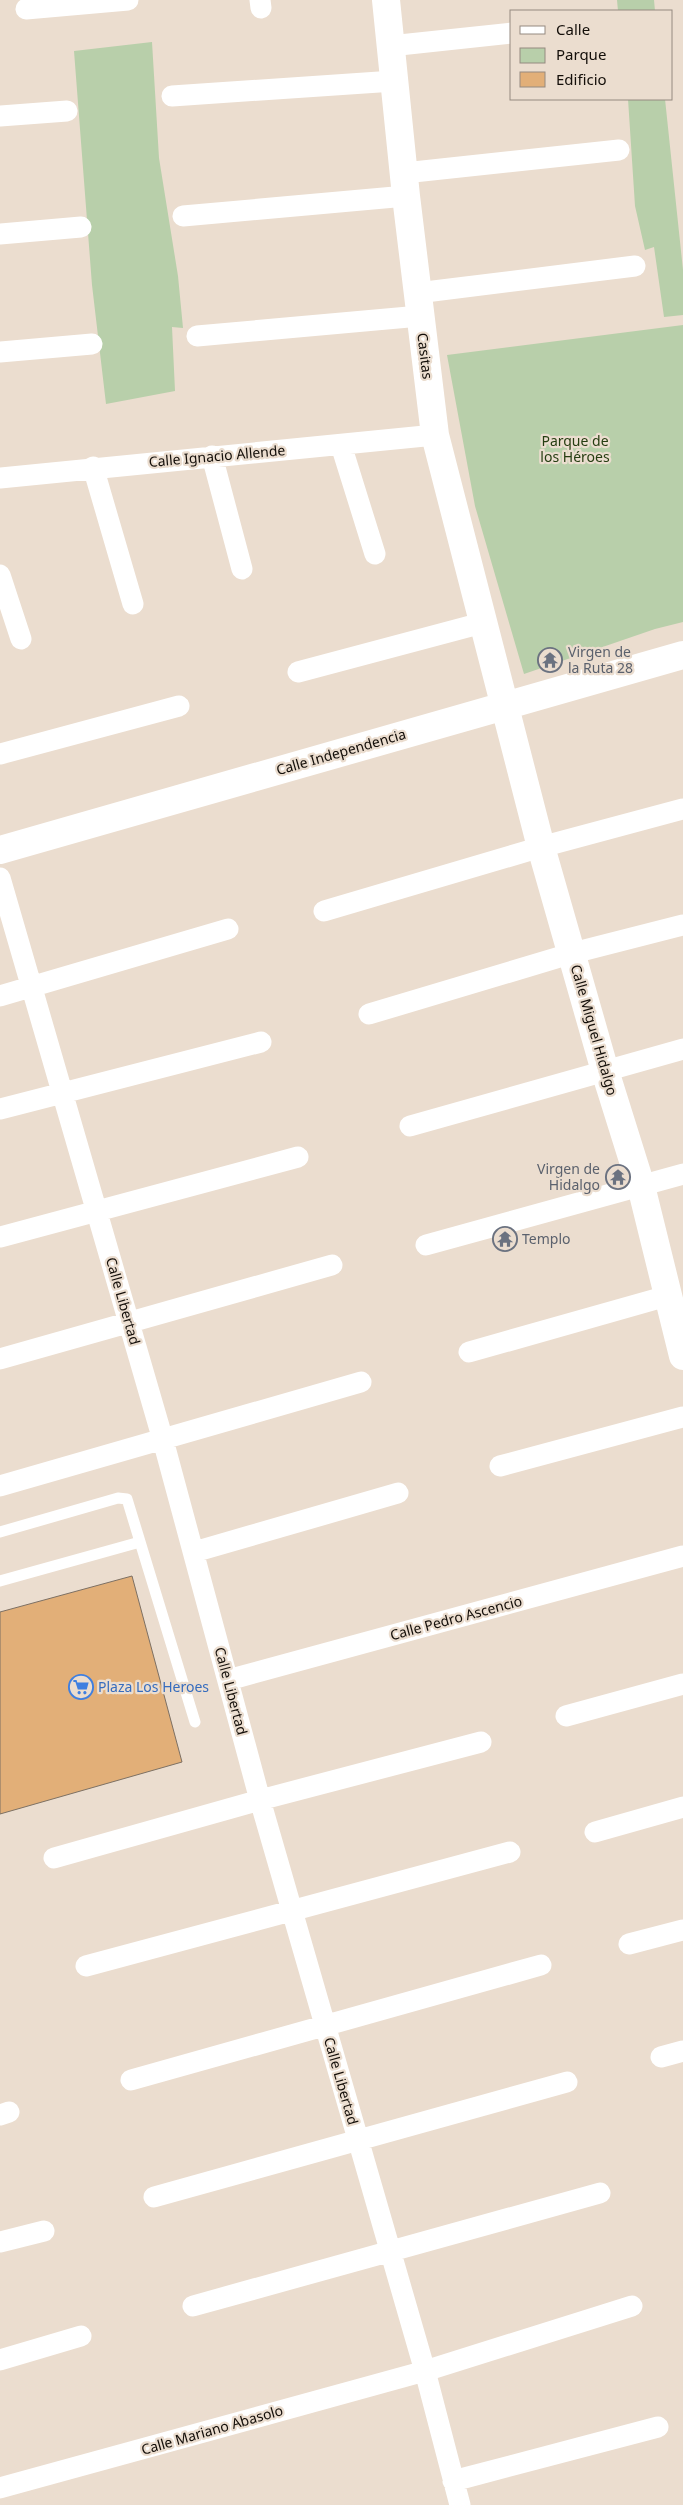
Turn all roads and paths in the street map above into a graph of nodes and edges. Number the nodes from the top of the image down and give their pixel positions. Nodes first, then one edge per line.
1 (128, 0) edge
2 (386, 0) edge
3 (48, 3) edge
4 (26, 9) dead end
5 (510, 33) edge
6 (390, 46) junction
7 (394, 81) junction
8 (172, 96) dead end
9 (67, 111) dead end
10 (0, 116) edge
11 (619, 150) dead end
12 (405, 184) junction
13 (183, 216) dead end
14 (81, 227) dead end
15 (0, 234) edge
16 (635, 266) dead end
17 (418, 304) junction
18 (197, 336) dead end
19 (92, 344) dead end
20 (0, 352) edge
21 (435, 435) junction
22 (341, 445) junction
23 (212, 456) junction
24 (93, 467) junction
25 (0, 478) edge
26 (375, 554) dead end
27 (242, 569) dead end
28 (0, 575) edge
29 (133, 604) dead end
30 (482, 623) junction
31 (21, 638) dead end
32 (683, 655) edge
33 (298, 672) dead end
34 (503, 705) junction
35 (179, 706) dead end
36 (0, 754) edge
37 (683, 810) edge
38 (541, 847) junction
39 (0, 850) edge
40 (0, 878) edge
41 (324, 911) dead end
42 (683, 925) edge
43 (228, 929) dead end
44 (572, 953) junction
45 (32, 988) junction
46 (0, 996) edge
47 (369, 1014) dead end
48 (261, 1042) dead end
49 (683, 1049) edge
50 (605, 1071) junction
51 (62, 1093) junction
52 (0, 1109) edge
53 (410, 1126) dead end
54 (298, 1157) dead end
55 (683, 1174) edge
56 (641, 1186) junction
57 (97, 1212) junction
58 (0, 1237) edge
59 (426, 1245) dead end
60 (332, 1266) dead end
61 (674, 1305) edge
62 (130, 1324) junction
63 (469, 1352) dead end
64 (683, 1356) edge
65 (0, 1359) edge
66 (361, 1382) dead end
67 (683, 1417) edge
68 (163, 1440) junction
69 (500, 1466) dead end
70 (0, 1486) edge
71 (398, 1492) dead end
72 (0, 1532) edge
73 (140, 1542) junction
74 (194, 1552) junction
75 (683, 1556) edge
76 (0, 1580) edge
77 (228, 1680) junction
78 (683, 1684) edge
79 (566, 1716) dead end
80 (195, 1722) dead end
81 (481, 1742) dead end
82 (260, 1800) junction
83 (683, 1807) edge
84 (595, 1832) dead end
85 (510, 1852) dead end
86 (54, 1858) dead end
87 (291, 1909) junction
88 (683, 1930) edge
89 (629, 1944) dead end
90 (541, 1965) dead end
91 (86, 1966) dead end
92 (325, 2026) junction
93 (683, 2051) edge
94 (661, 2057) dead end
95 (130, 2080) dead end
96 (567, 2082) dead end
97 (358, 2140) junction
98 (600, 2194) dead end
99 (154, 2197) dead end
100 (44, 2230) dead end
101 (0, 2242) edge
102 (391, 2253) junction
103 (193, 2306) dead end
104 (632, 2306) dead end
105 (81, 2336) dead end
106 (0, 2360) edge
107 (425, 2371) junction
108 (658, 2427) dead end
109 (453, 2481) junction
110 (0, 2488) edge
111 (460, 2505) edge

1 - 3 street
2 - 6 street, Casitas
3 - 4 street
5 - 6 street
6 - 7 street, Casitas
7 - 8 street
7 - 12 street, Casitas
9 - 10 street
11 - 12 street
12 - 13 street
12 - 17 street, Casitas
14 - 15 street
16 - 17 street
17 - 18 street
17 - 21 street, Casitas
19 - 20 street
21 - 22 street, Calle Ignacio Allende
21 - 30 street, Casitas
22 - 23 street, Calle Ignacio Allende
22 - 26 street
23 - 24 street, Calle Ignacio Allende
23 - 27 street
24 - 25 street, Calle Ignacio Allende
24 - 29 street
28 - 31 street
30 - 33 street
30 - 34 street, Casitas
32 - 34 street, Calle Independencia
34 - 38 street, Calle Miguel Hidalgo
34 - 39 street, Calle Independencia
35 - 36 street
37 - 38 street
38 - 41 street
38 - 44 street, Calle Miguel Hidalgo
40 - 45 street, Calle Libertad
42 - 44 street
43 - 45 street
44 - 47 street
44 - 50 street, Calle Miguel Hidalgo
45 - 46 street
45 - 51 street, Calle Libertad
48 - 51 street
49 - 50 street
50 - 53 street
50 - 56 street, Calle Miguel Hidalgo
51 - 52 street
51 - 57 street, Calle Libertad
54 - 57 street
55 - 56 street
56 - 59 street
56 - 61 street, Calle Miguel Hidalgo
57 - 58 street
57 - 62 street, Calle Libertad
60 - 62 street
61 - 63 street
61 - 64 street, Calle Miguel Hidalgo
62 - 65 street
62 - 68 street, Calle Libertad
66 - 68 street
67 - 69 street
68 - 70 street
68 - 74 street, Calle Libertad
71 - 74 street
72 - 73 lane
73 - 76 lane
73 - 80 lane
74 - 77 street, Calle Libertad
75 - 77 street, Calle Pedro Ascencio
77 - 82 street, Calle Libertad
78 - 79 street
81 - 82 street
82 - 86 street
82 - 87 street, Calle Libertad
83 - 84 street
85 - 87 street
87 - 91 street
87 - 92 street, Calle Libertad
88 - 89 street
90 - 92 street
92 - 95 street
92 - 97 street, Calle Libertad
93 - 94 street
96 - 97 street
97 - 99 street
97 - 102 street, Calle Libertad
98 - 102 street
100 - 101 street
102 - 103 street
102 - 107 street, Calle Libertad
104 - 107 street, Calle Mariano Abasolo
105 - 106 street
107 - 109 street, Calle Libertad
107 - 110 street, Calle Mariano Abasolo
108 - 109 street
109 - 111 street, Calle Libertad

